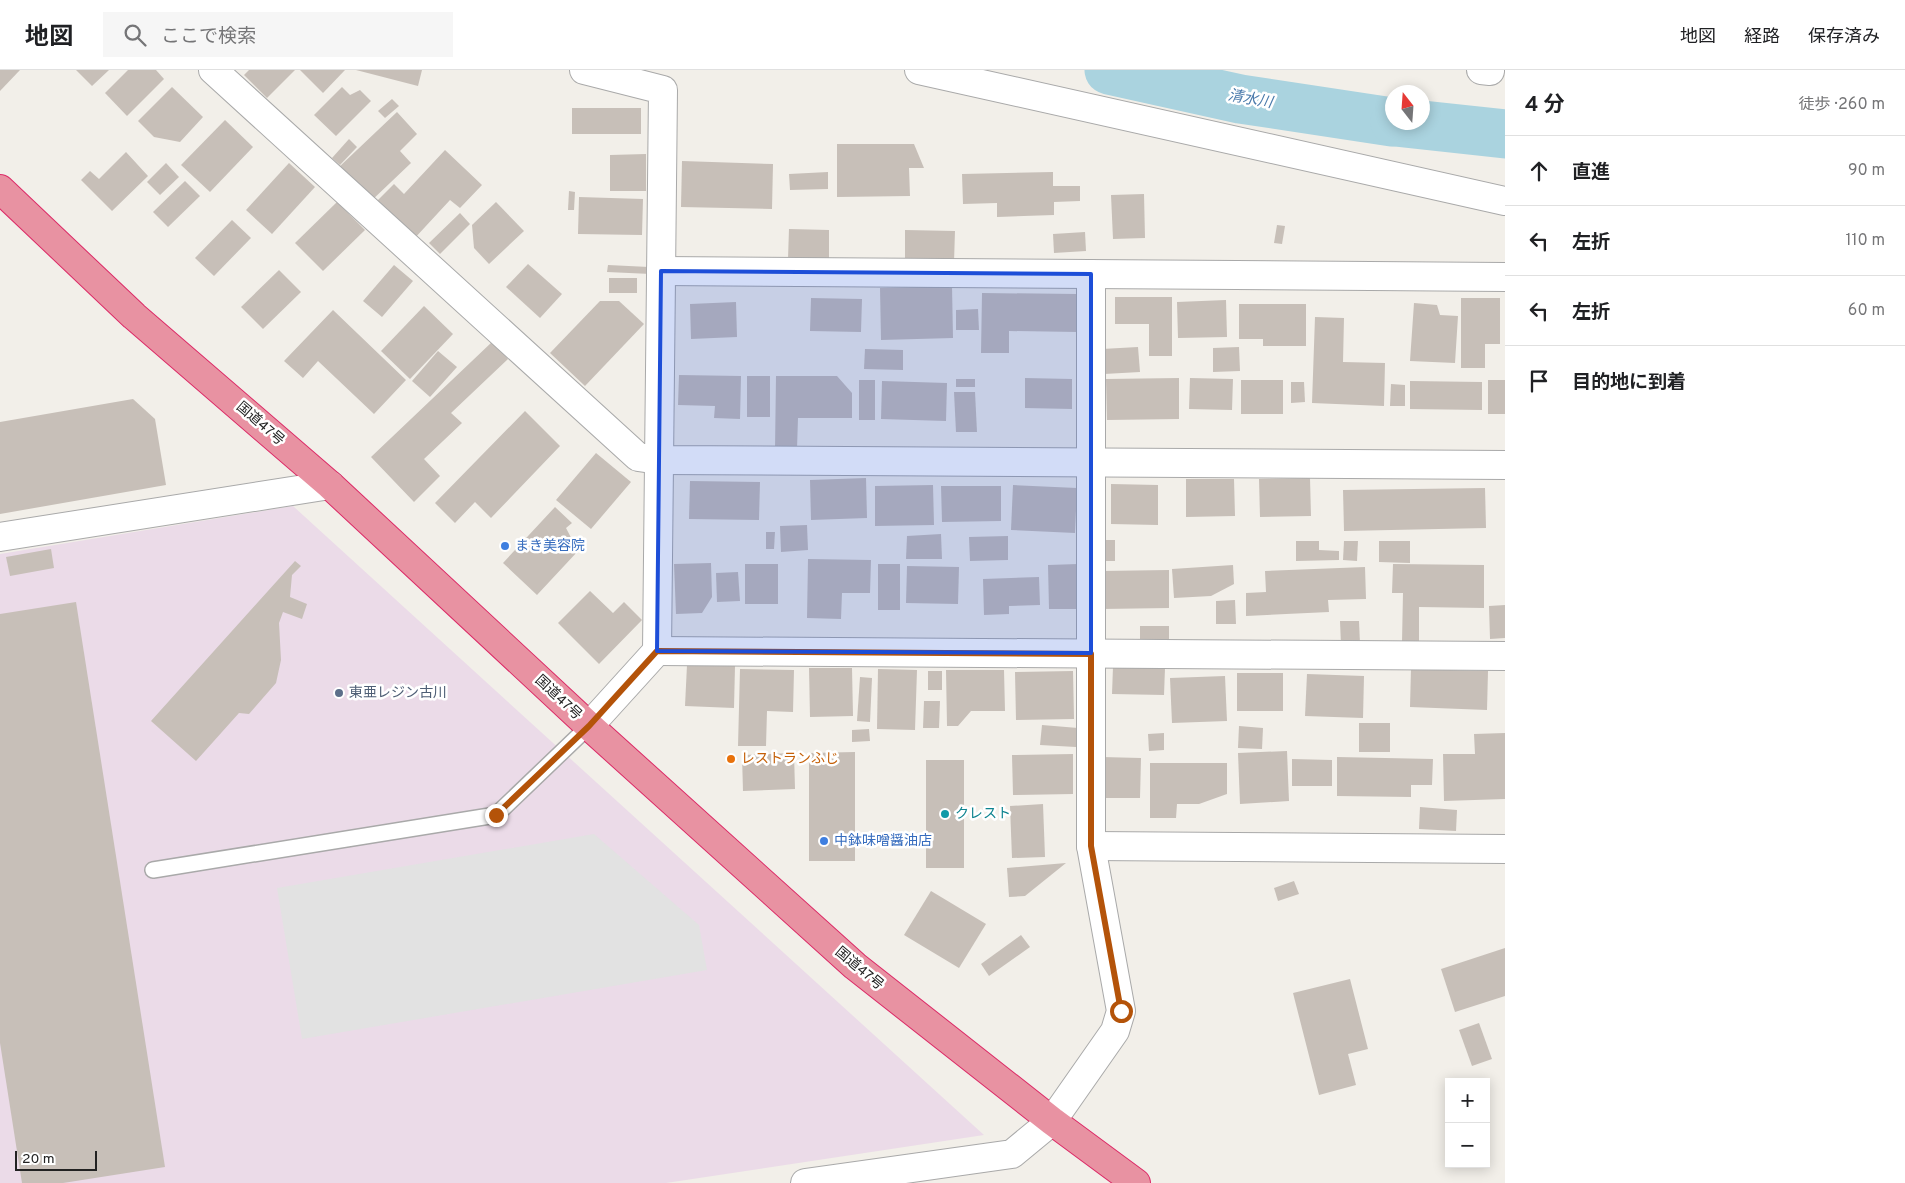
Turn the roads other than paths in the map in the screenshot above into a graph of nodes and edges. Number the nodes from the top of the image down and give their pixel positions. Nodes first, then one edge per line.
1 (213, 70) edge
2 (584, 70) edge
3 (919, 70) edge
4 (0, 189) edge
5 (1505, 202) edge
6 (661, 271) junction
7 (1091, 274) junction
8 (1505, 277) edge
9 (659, 460) junction
10 (1091, 463) junction
11 (1505, 465) edge
12 (330, 485) junction
13 (0, 537) edge
14 (657, 651) junction
15 (1091, 654) junction
16 (1505, 656) edge
17 (589, 726) junction
18 (1091, 846) junction
19 (1505, 849) edge
20 (153, 870) dead end
21 (1052, 1121) junction
22 (805, 1183) edge
23 (1136, 1183) edge

1 - 9 street
2 - 6 street
3 - 5 street
4 - 12 highway, 国道47号
6 - 7 street
6 - 9 street
7 - 8 street
7 - 10 street
9 - 10 street
9 - 14 street
10 - 11 street
10 - 15 street
12 - 13 street
12 - 17 highway, 国道47号
14 - 15 street
14 - 17 street
15 - 16 street
15 - 18 street
17 - 20 lane
17 - 21 highway, 国道47号
18 - 19 street
18 - 21 street
21 - 22 street
21 - 23 highway, 国道47号

